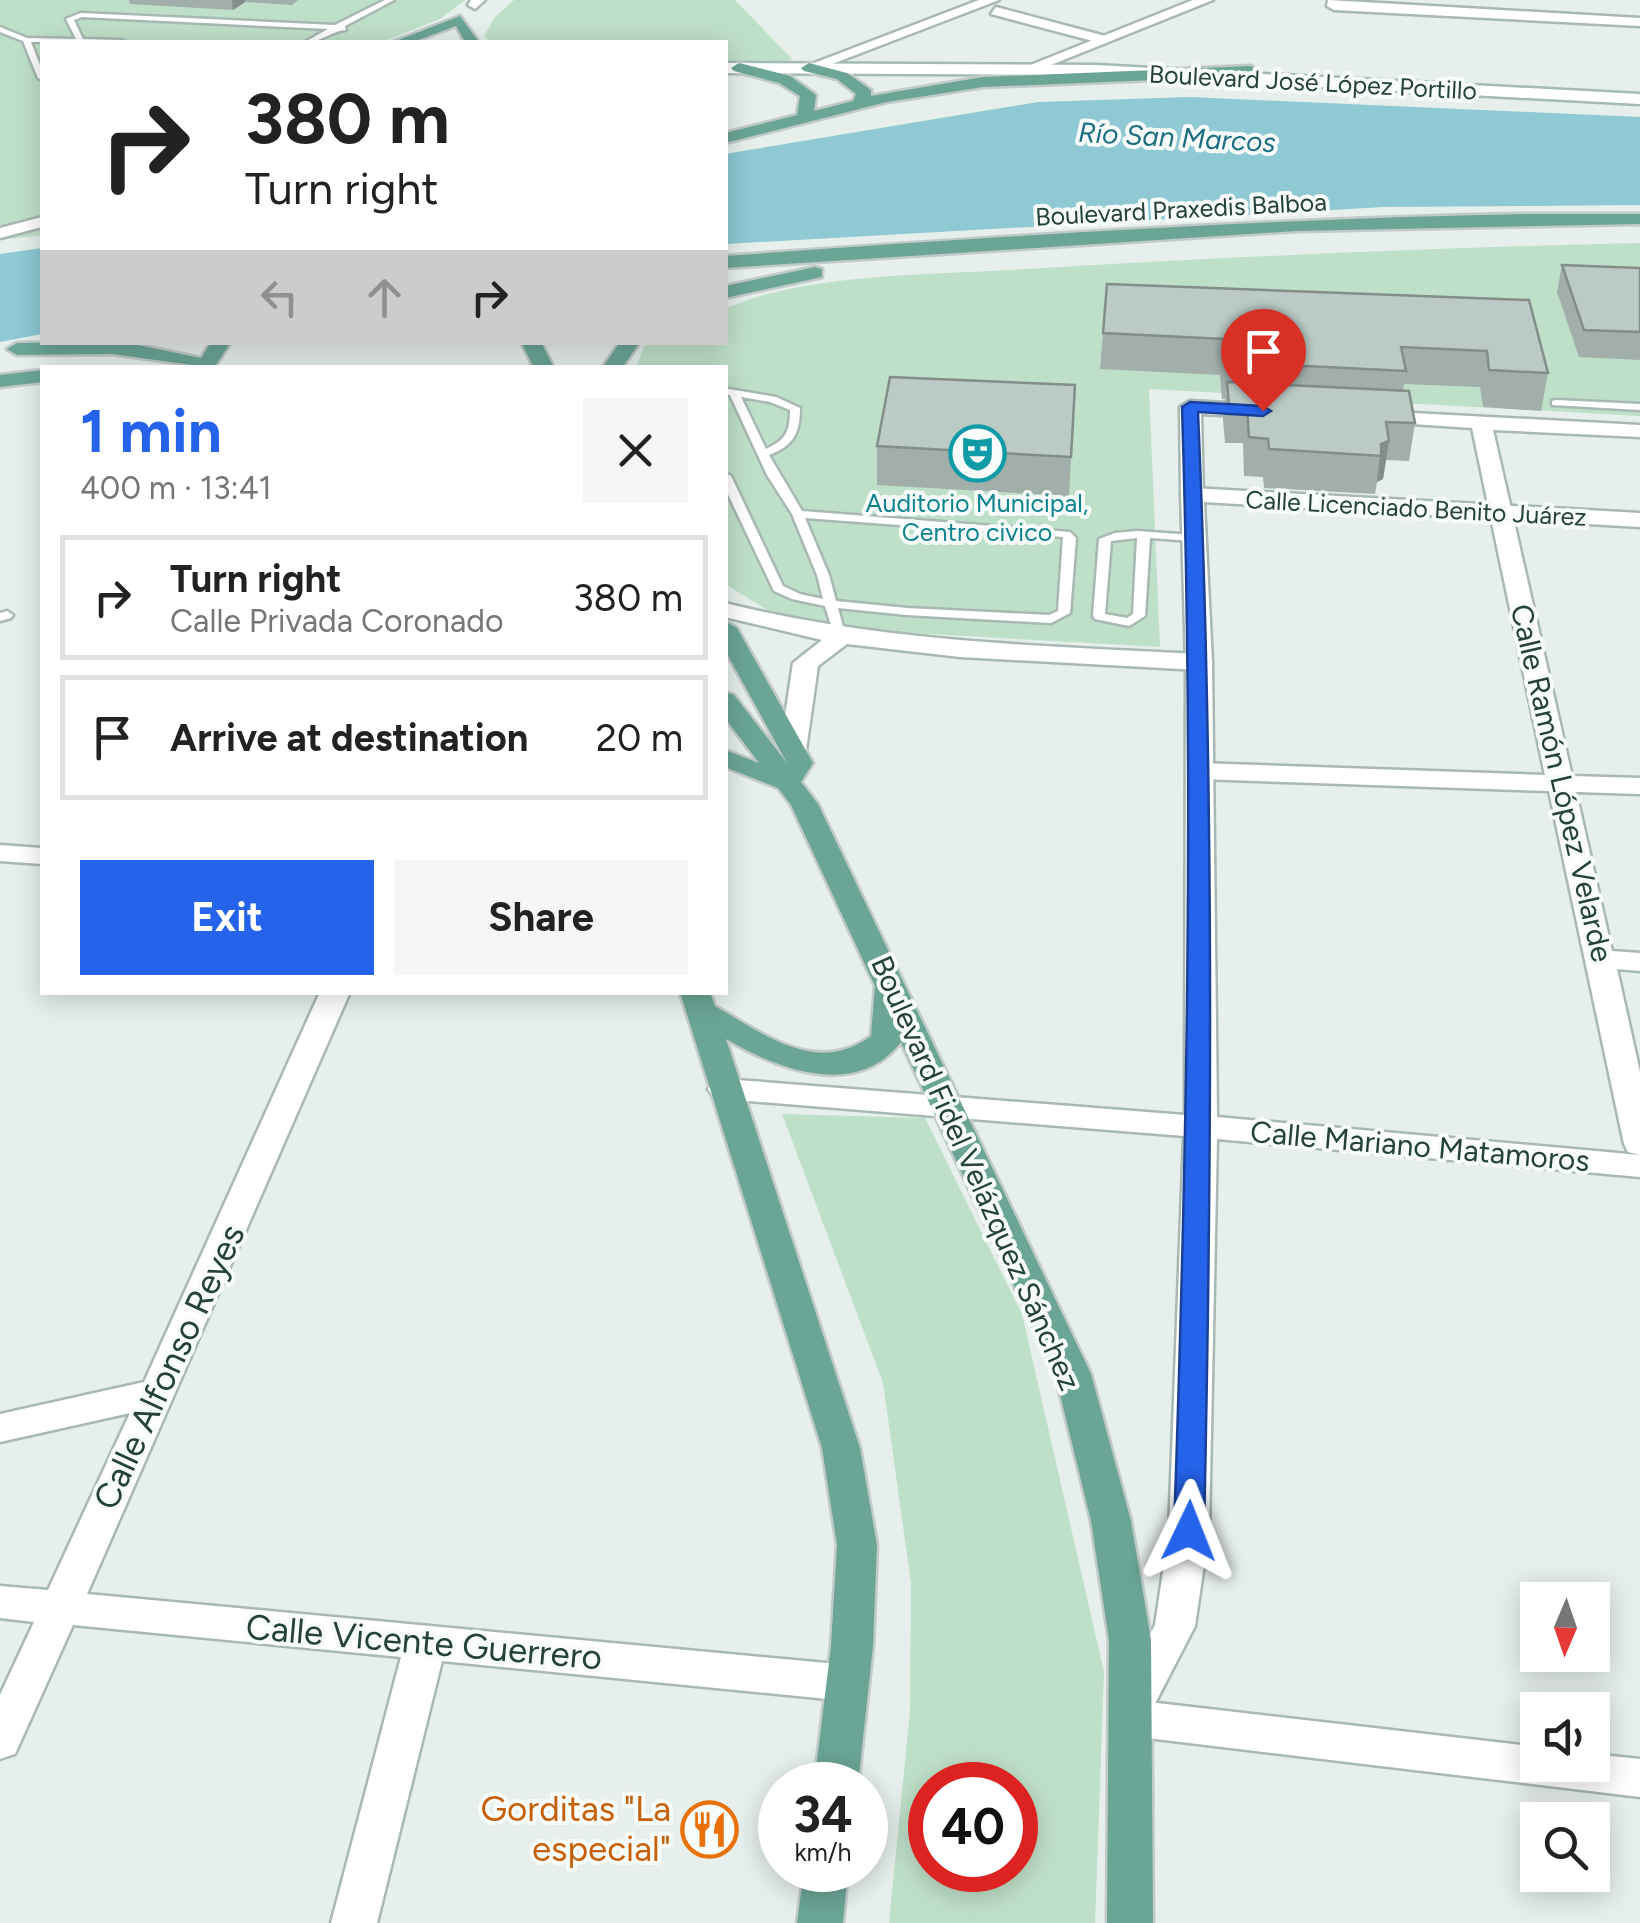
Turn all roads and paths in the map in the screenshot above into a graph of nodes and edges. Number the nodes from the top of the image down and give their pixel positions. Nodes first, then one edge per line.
1 (390, 0) edge
2 (1206, 0) edge
3 (1335, 0) edge
4 (478, 2) edge
5 (994, 6) edge
6 (460, 20) junction
7 (1640, 22) edge
8 (0, 28) edge
9 (342, 28) junction
10 (26, 40) junction
11 (79, 40) edge
12 (314, 40) edge
13 (405, 40) edge
14 (445, 40) edge
15 (471, 40) edge
16 (1104, 40) junction
17 (40, 41) edge
18 (1032, 67) junction
19 (732, 68) edge
20 (809, 68) junction
21 (40, 73) edge
22 (1156, 73) junction
23 (1250, 75) junction
24 (1276, 76) junction
25 (1640, 89) edge
26 (1640, 98) edge
27 (857, 107) junction
28 (805, 118) junction
29 (728, 137) edge
30 (1640, 218) edge
31 (40, 226) edge
32 (1428, 230) junction
33 (1640, 232) edge
34 (0, 234) edge
35 (728, 262) edge
36 (877, 265) junction
37 (728, 272) edge
38 (728, 291) edge
39 (40, 345) edge
40 (9, 351) edge
41 (200, 365) edge
42 (40, 376) edge
43 (0, 380) edge
44 (730, 392) edge
45 (1556, 403) dead end
46 (1640, 407) edge
47 (1287, 412) edge
48 (1345, 415) edge
49 (1481, 422) junction
50 (1640, 430) edge
51 (763, 454) junction
52 (728, 482) edge
53 (1192, 495) junction
54 (1502, 512) junction
55 (798, 514) junction
56 (1640, 520) edge
57 (1144, 536) junction
58 (1193, 538) junction
59 (831, 604) junction
60 (728, 611) edge
61 (728, 634) edge
62 (840, 638) junction
63 (1200, 662) junction
64 (728, 703) edge
65 (728, 759) edge
66 (789, 766) junction
67 (1200, 771) junction
68 (1558, 786) junction
69 (1640, 786) edge
70 (0, 853) edge
71 (40, 856) edge
72 (1602, 959) junction
73 (1640, 962) edge
74 (890, 982) junction
75 (334, 995) edge
76 (698, 1002) edge
77 (724, 1089) junction
78 (946, 1104) junction
79 (1201, 1126) junction
80 (1640, 1144) edge
81 (1640, 1166) edge
82 (156, 1394) junction
83 (0, 1428) edge
84 (0, 1602) edge
85 (59, 1608) junction
86 (426, 1642) junction
87 (848, 1683) junction
88 (1131, 1712) junction
89 (0, 1741) edge
90 (839, 1762) edge
91 (1640, 1778) edge
92 (824, 1892) edge
93 (354, 1923) edge
94 (820, 1923) edge
95 (1130, 1923) edge

1 - 9 lane
2 - 16 street
3 - 7 street
4 - 6 main road
5 - 16 street
5 - 20 street
6 - 13 main road
6 - 14 main road
6 - 15 main road
8 - 10 lane
9 - 11 lane
9 - 12 lane
10 - 17 lane
10 - 21 lane
16 - 18 street
18 - 20 street, Boulevard José López Portillo
18 - 22 street, Boulevard José López Portillo
18 - 23 street, Boulevard José López Portillo
19 - 20 street, Boulevard José López Portillo
19 - 28 main road
20 - 27 main road
22 - 23 street, Boulevard José López Portillo
22 - 27 main road
23 - 24 street, Boulevard José López Portillo
23 - 27 main road
24 - 25 street, Boulevard José López Portillo
24 - 26 street, Boulevard José López Portillo
27 - 28 main road
28 - 29 main road
30 - 32 main road, Boulevard Praxedis Balboa
31 - 34 street
32 - 33 main road, Boulevard Praxedis Balboa
32 - 35 main road, Boulevard Praxedis Balboa
32 - 36 main road, Boulevard Praxedis Balboa
36 - 37 main road, Boulevard Praxedis Balboa
36 - 38 main road
39 - 40 main road
40 - 41 main road
42 - 43 main road
44 - 51 lane
44 - 51 lane
45 - 46 lane
47 - 53 street
48 - 49 street
49 - 50 street
49 - 54 street, Calle Ramón López Velarde
51 - 55 lane
52 - 59 lane
53 - 54 street, Calle Licenciado Benito Juárez
53 - 58 street
54 - 56 street, Calle Licenciado Benito Juárez
54 - 68 street, Calle Ramón López Velarde
55 - 59 lane
55 - 59 lane
57 - 57 lane
57 - 58 lane
58 - 63 street
59 - 62 lane
60 - 62 street
61 - 66 main road
62 - 63 street
62 - 66 street
63 - 67 street
64 - 66 main road, Boulevard Fidel Velázquez Sánchez
65 - 66 main road
66 - 74 main road, Boulevard Fidel Velázquez Sánchez
67 - 68 street
67 - 79 street
68 - 69 street
68 - 72 street, Calle Ramón López Velarde
70 - 71 street
72 - 73 street
72 - 80 street, Calle Ramón López Velarde
74 - 76 main road
74 - 78 main road, Boulevard Fidel Velázquez Sánchez
75 - 82 street, Calle Alfonso Reyes
76 - 77 main road
77 - 78 street, Calle Mariano Matamoros
77 - 87 main road
78 - 79 street, Calle Mariano Matamoros
78 - 88 main road, Boulevard Fidel Velázquez Sánchez
79 - 81 street, Calle Mariano Matamoros
79 - 88 street
82 - 83 street
82 - 85 street, Calle Alfonso Reyes
84 - 85 street, Calle Vicente Guerrero
85 - 86 street, Calle Vicente Guerrero
85 - 89 street, Calle Alfonso Reyes
86 - 87 street, Calle Vicente Guerrero
86 - 93 street
87 - 90 main road
88 - 91 street
88 - 95 main road, Boulevard Fidel Velázquez Sánchez
92 - 94 main road

